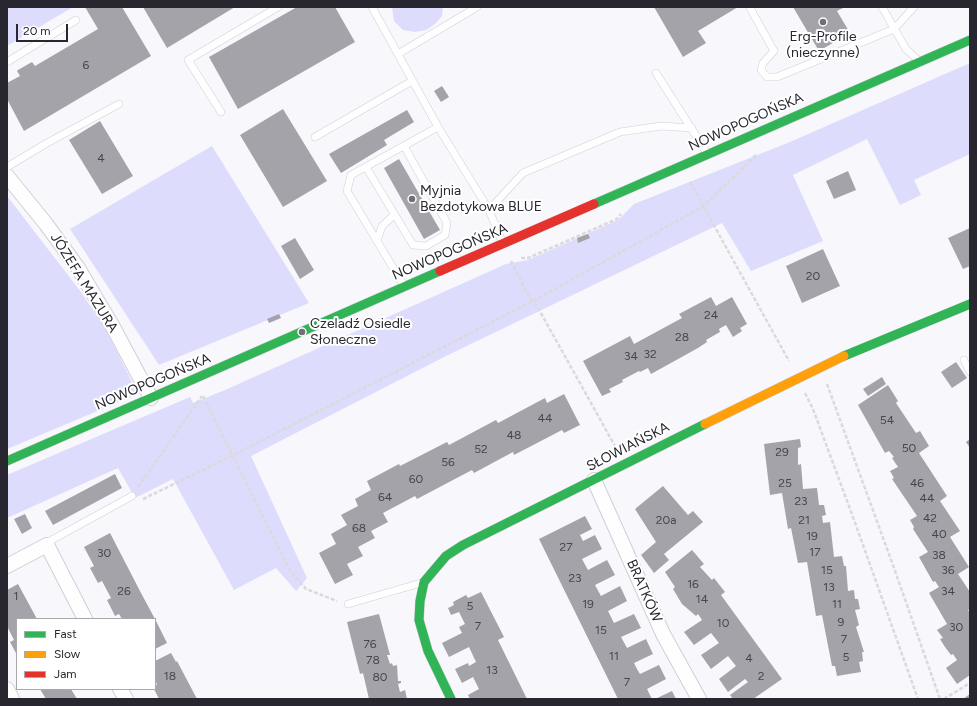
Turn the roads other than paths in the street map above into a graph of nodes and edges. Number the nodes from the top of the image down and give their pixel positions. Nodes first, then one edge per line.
1 (278, 7) edge
2 (372, 7) edge
3 (477, 7) edge
4 (882, 7) edge
5 (914, 7) edge
6 (750, 8) edge
7 (76, 20) dead end
8 (894, 29) junction
9 (970, 40) edge
10 (398, 54) junction
11 (7, 62) edge
12 (920, 62) junction
13 (656, 72) dead end
14 (412, 80) junction
15 (118, 104) dead end
16 (221, 112) dead end
17 (438, 127) junction
18 (692, 128) junction
19 (315, 137) dead end
20 (404, 146) junction
21 (708, 154) junction
22 (7, 167) edge
23 (366, 167) junction
24 (7, 176) edge
25 (489, 210) junction
26 (394, 215) junction
27 (377, 241) junction
28 (503, 244) junction
29 (404, 286) junction
30 (970, 304) edge
31 (964, 360) dead end
32 (970, 372) edge
33 (151, 398) junction
34 (7, 461) edge
35 (594, 480) junction
36 (132, 496) road end
37 (47, 545) junction
38 (7, 566) edge
39 (424, 582) junction
40 (348, 604) road end
41 (84, 618) edge
42 (7, 689) edge
43 (121, 690) edge
44 (12, 699) edge
45 (126, 699) edge
46 (451, 699) edge
47 (700, 699) edge

1 - 16 lane
2 - 10 lane
3 - 10 lane
4 - 8 lane
5 - 8 lane
6 - 8 lane
7 - 11 lane
8 - 12 lane
9 - 12 street, NOWOPOGOŃSKA
10 - 14 lane
12 - 21 street, NOWOPOGOŃSKA
13 - 18 lane
14 - 17 lane
14 - 19 lane
15 - 22 lane
17 - 20 lane
17 - 25 lane
18 - 21 lane
18 - 25 lane
20 - 23 lane
20 - 26 lane
21 - 28 street, NOWOPOGOŃSKA
23 - 26 lane
23 - 27 lane
24 - 33 street, JÓZEFA MAZURA
25 - 28 lane
26 - 27 lane
27 - 29 lane
28 - 29 street, NOWOPOGOŃSKA
29 - 33 street, NOWOPOGOŃSKA
30 - 35 street, SŁOWIAŃSKA
31 - 32 lane
33 - 34 street, NOWOPOGOŃSKA
35 - 39 street, SŁOWIAŃSKA
35 - 47 street, BRATKÓW
36 - 37 lane
37 - 38 street
37 - 41 street
39 - 40 lane
39 - 46 street
42 - 44 street
43 - 45 street

